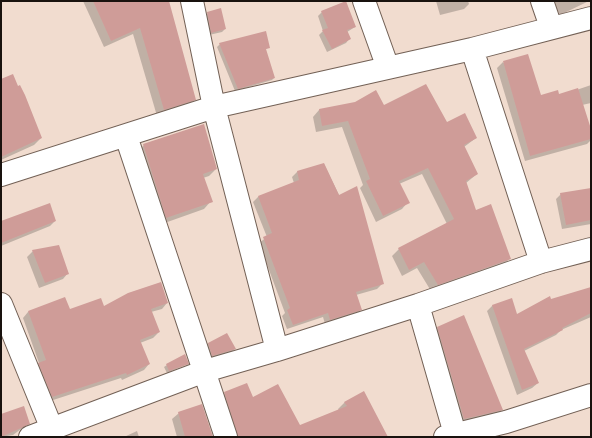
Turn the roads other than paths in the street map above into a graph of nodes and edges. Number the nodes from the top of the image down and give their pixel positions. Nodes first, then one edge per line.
1 (192, 1) edge
2 (364, 1) edge
3 (542, 1) edge
4 (591, 18) edge
5 (551, 27) junction
6 (472, 49) junction
7 (388, 68) junction
8 (214, 107) junction
9 (126, 136) junction
10 (1, 175) edge
11 (591, 249) edge
12 (541, 262) junction
13 (1, 304) edge
14 (418, 305) junction
15 (277, 350) junction
16 (205, 371) junction
17 (591, 395) edge
18 (52, 429) junction
19 (507, 430) edge
20 (450, 436) edge
21 (30, 437) edge
22 (226, 437) edge

1 - 8 street
2 - 7 street
3 - 5 street
4 - 5 street
5 - 6 street
6 - 7 street
6 - 12 street
7 - 8 street
8 - 9 street
8 - 15 street
9 - 10 street
9 - 16 street
11 - 12 street
12 - 14 street
13 - 18 street
14 - 15 street
14 - 20 street
15 - 16 street
16 - 18 street
16 - 22 street
17 - 19 street
18 - 21 street
19 - 20 street

